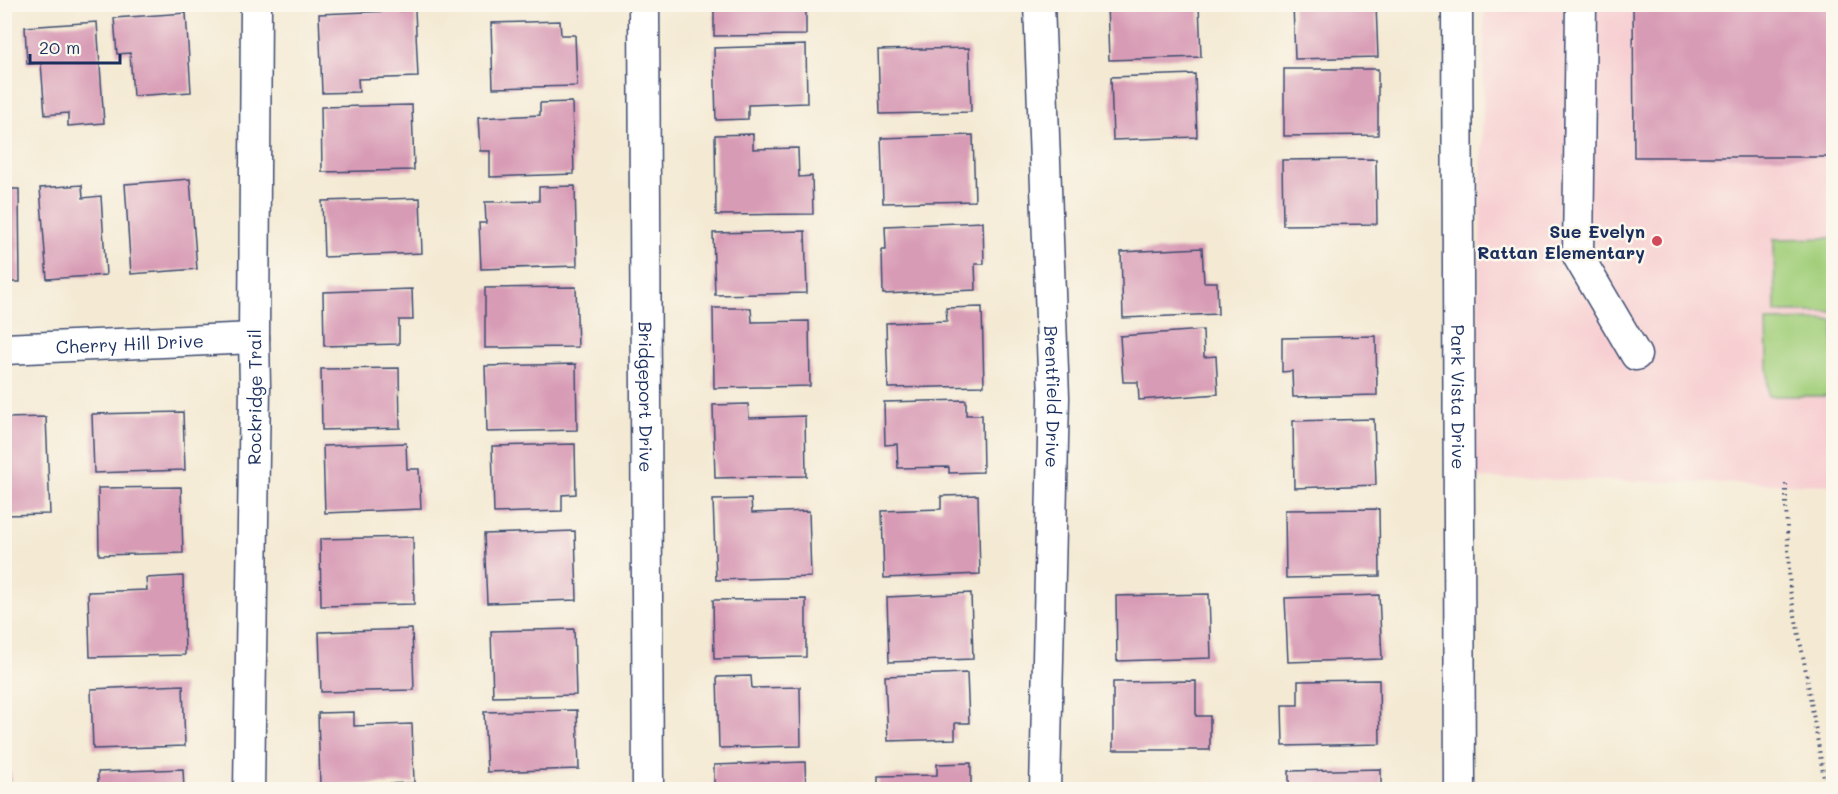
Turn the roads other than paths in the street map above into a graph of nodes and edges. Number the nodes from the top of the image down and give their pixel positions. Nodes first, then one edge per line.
1 (256, 4) edge
2 (644, 4) edge
3 (1039, 4) edge
4 (1456, 4) edge
5 (1581, 4) edge
6 (254, 338) junction
7 (4, 349) edge
8 (1636, 355) dead end
9 (249, 789) edge
10 (648, 789) edge
11 (1045, 789) edge
12 (1460, 789) edge

1 - 6 street, Rockridge Trail
2 - 10 street, Bridgeport Drive
3 - 11 street, Brentfield Drive
4 - 12 street, Park Vista Drive
5 - 8 street
6 - 7 street, Cherry Hill Drive
6 - 9 street, Rockridge Trail

